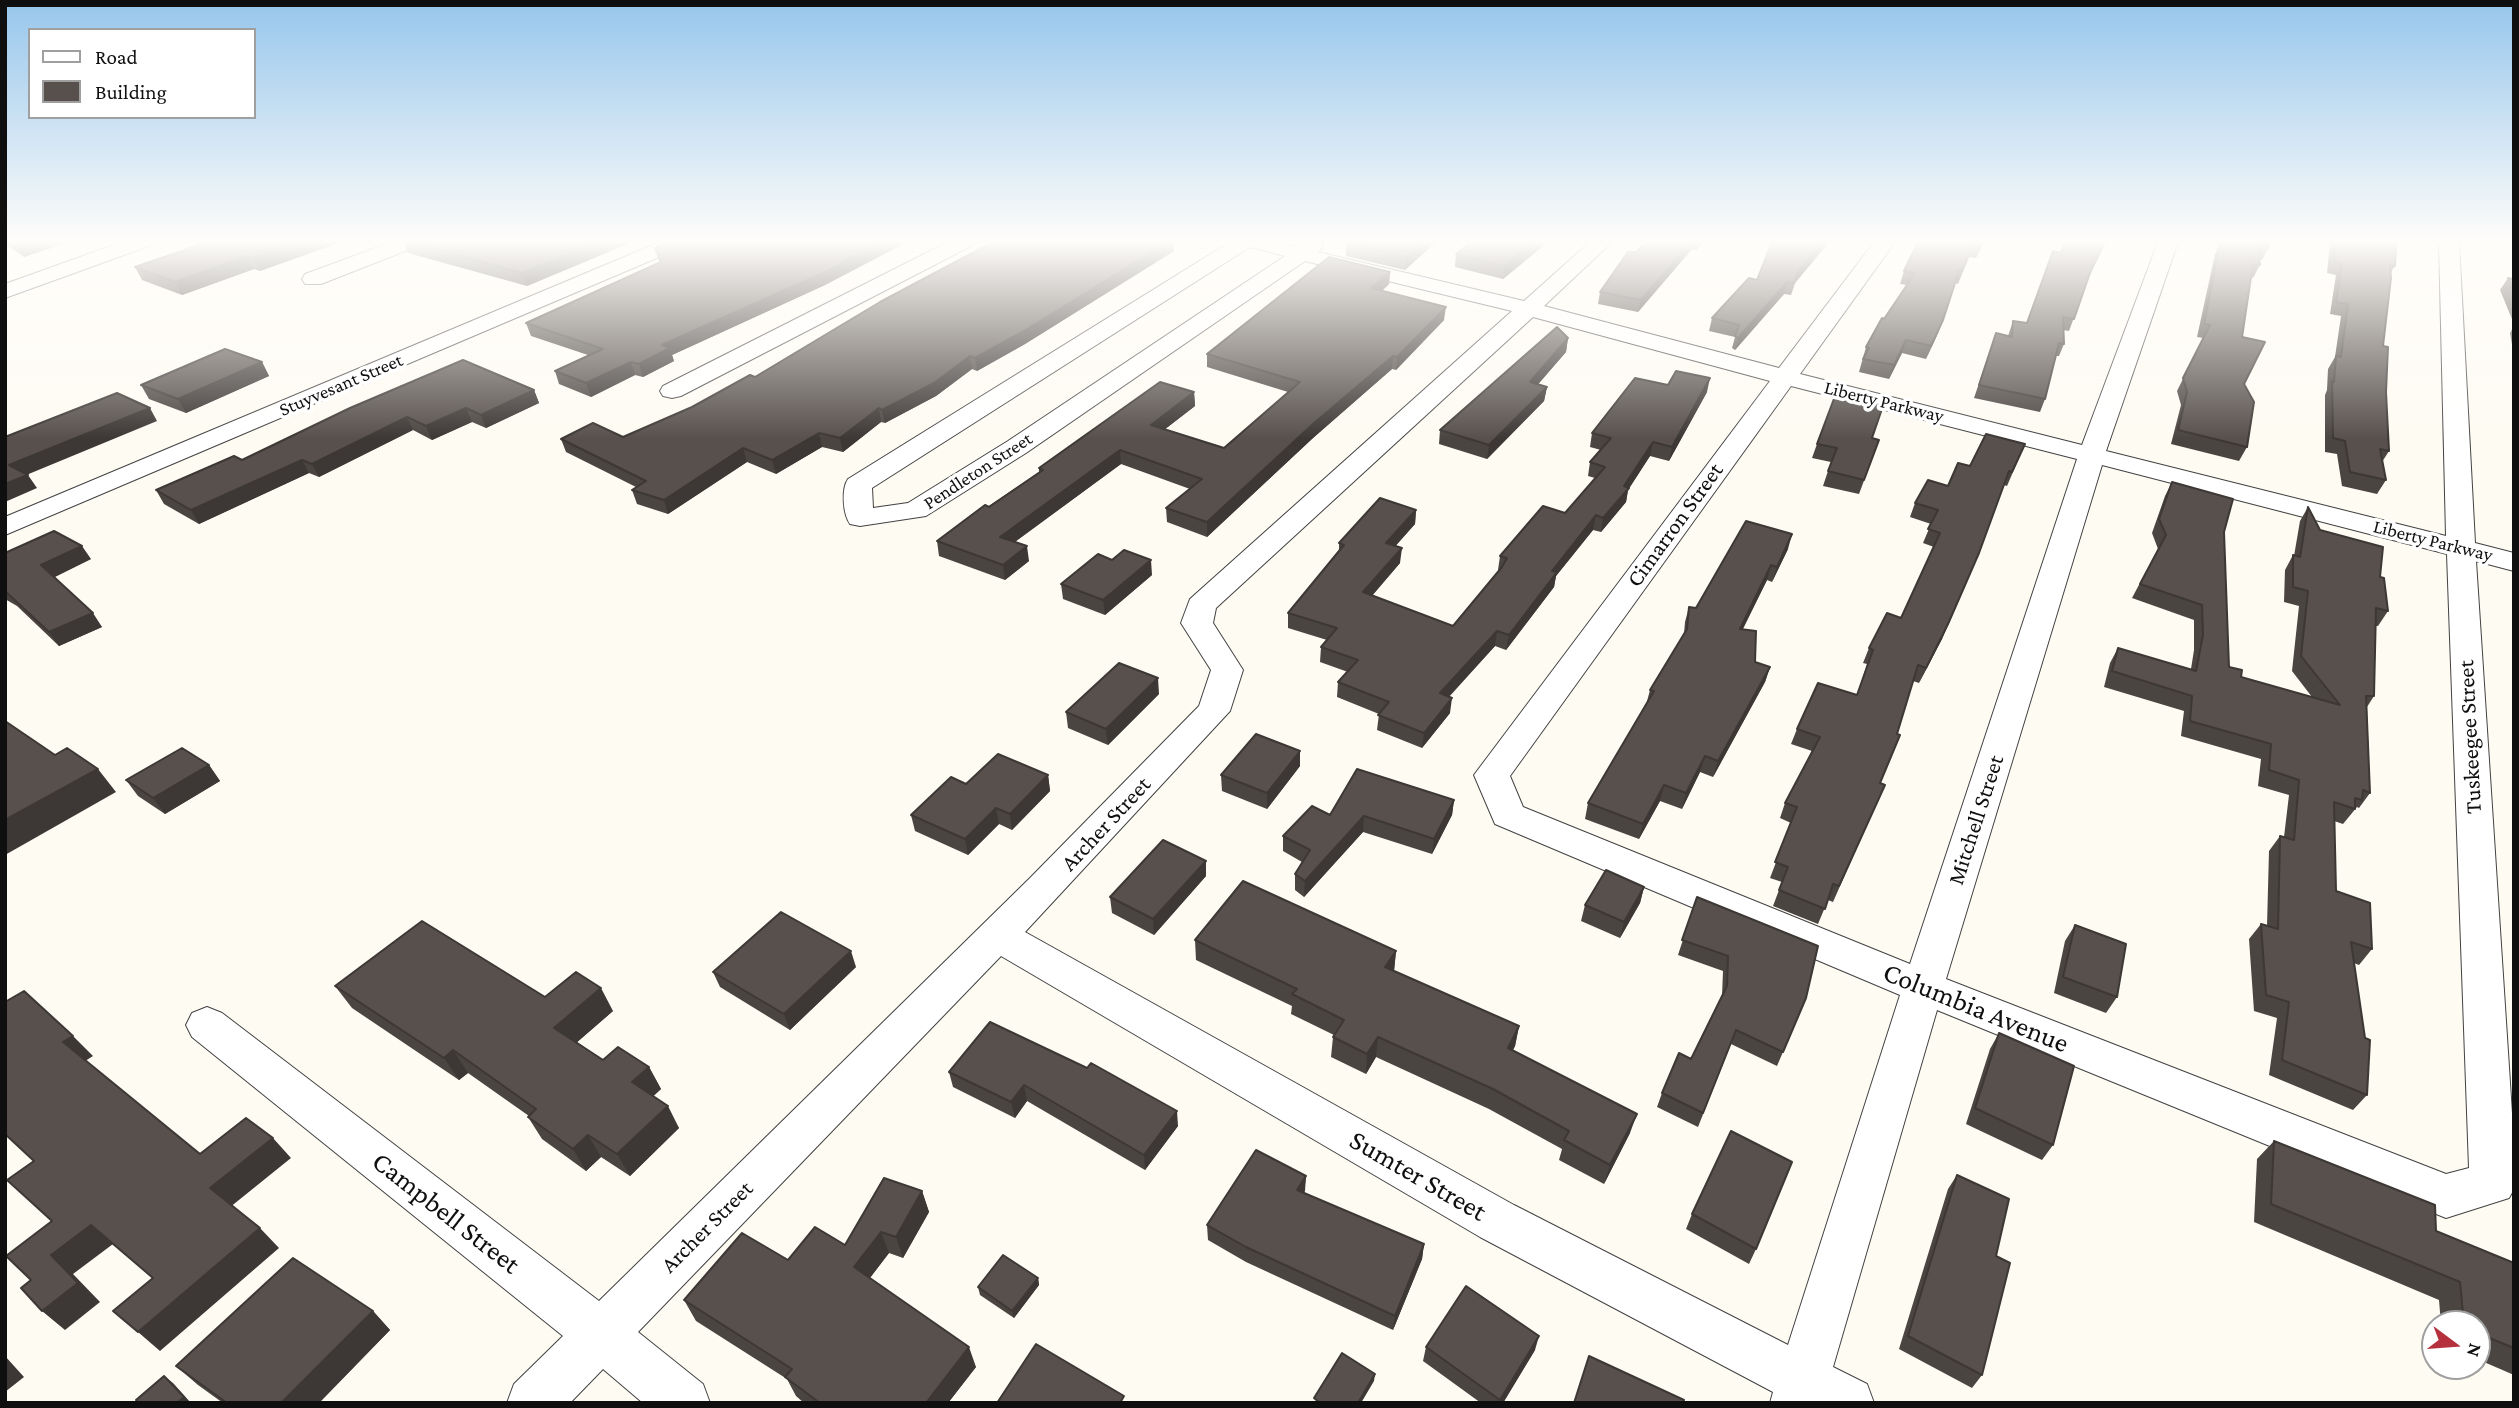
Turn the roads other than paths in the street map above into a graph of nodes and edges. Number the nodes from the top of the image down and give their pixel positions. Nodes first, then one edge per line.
1 (523, 308) edge
2 (835, 308) edge
3 (1140, 308) edge
4 (1222, 308) edge
5 (1526, 308) joint
6 (1836, 308) edge
7 (2144, 308) edge
8 (2451, 308) edge
9 (1784, 377) junction
10 (672, 391) dead end
11 (2092, 454) junction
12 (5, 527) edge
13 (2460, 548) junction
14 (2514, 562) edge
15 (1508, 815) joint
16 (996, 934) junction
17 (1923, 987) junction
18 (206, 1025) dead end
19 (2446, 1196) joint
20 (601, 1334) junction
21 (1800, 1391) edge
22 (533, 1403) edge
23 (684, 1403) edge
24 (1848, 1403) edge

1 - 12 street, Stuyvesant Street
2 - 10 street
3 - 4 street, Pendleton Street
5 - 9 street, Liberty Parkway
5 - 16 street, Archer Street
6 - 9 street, Cimarron Street
7 - 11 street, Mitchell Street
8 - 13 street, Tuskeegee Street
9 - 11 street, Liberty Parkway
9 - 15 street, Cimarron Street
11 - 13 street, Liberty Parkway
11 - 17 street, Mitchell Street
13 - 14 street, Liberty Parkway
13 - 19 street, Tuskeegee Street
15 - 17 street, Columbia Avenue
16 - 20 street, Archer Street
16 - 21 street, Sumter Street
17 - 19 street, Columbia Avenue
17 - 21 street, Mitchell Street
18 - 20 street, Campbell Street
20 - 22 street, Archer Street
20 - 23 street, Campbell Street
21 - 24 street, Sumter Street

